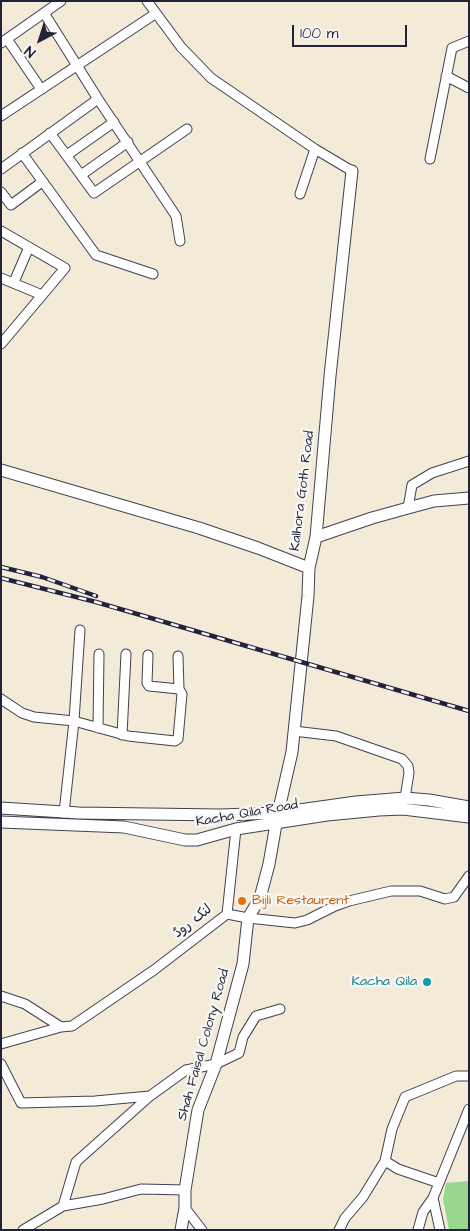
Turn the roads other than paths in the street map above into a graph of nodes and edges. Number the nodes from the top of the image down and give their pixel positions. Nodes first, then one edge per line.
1 (62, 1) edge
2 (147, 1) edge
3 (44, 13) junction
4 (155, 14) junction
5 (469, 40) edge
6 (4, 41) edge
7 (77, 65) junction
8 (446, 76) junction
9 (469, 88) edge
10 (41, 89) junction
11 (98, 99) junction
12 (2, 115) edge
13 (114, 122) junction
14 (186, 129) dead end
15 (50, 133) junction
16 (128, 142) junction
17 (315, 149) junction
18 (22, 153) junction
19 (67, 155) junction
20 (430, 158) dead end
21 (140, 161) junction
22 (1, 169) edge
23 (352, 171) joint
24 (81, 175) junction
25 (42, 182) junction
26 (1, 192) edge
27 (300, 194) dead end
28 (1, 231) edge
29 (180, 241) dead end
30 (30, 248) junction
31 (153, 274) dead end
32 (1, 278) edge
33 (14, 282) junction
34 (42, 295) junction
35 (1, 344) edge
36 (469, 461) edge
37 (1, 470) edge
38 (469, 498) edge
39 (408, 508) junction
40 (316, 537) junction
41 (309, 568) junction
42 (80, 630) dead end
43 (99, 654) dead end
44 (126, 654) dead end
45 (148, 655) dead end
46 (178, 656) dead end
47 (179, 688) junction
48 (1, 699) edge
49 (74, 721) junction
50 (98, 728) junction
51 (294, 731) junction
52 (122, 735) junction
53 (405, 798) junction
54 (1, 808) edge
55 (469, 808) edge
56 (64, 812) junction
57 (220, 815) junction
58 (469, 817) edge
59 (278, 818) junction
60 (1, 822) edge
61 (236, 829) junction
62 (222, 832) junction
63 (469, 876) edge
64 (226, 914) junction
65 (248, 918) junction
66 (1, 996) edge
67 (280, 1009) dead end
68 (61, 1027) junction
69 (1, 1044) edge
70 (1, 1064) edge
71 (216, 1064) junction
72 (469, 1076) edge
73 (150, 1096) junction
74 (469, 1109) edge
75 (385, 1161) junction
76 (439, 1182) junction
77 (185, 1190) junction
78 (433, 1198) junction
79 (63, 1206) junction
80 (185, 1208) junction
81 (23, 1230) edge
82 (181, 1230) edge
83 (202, 1230) edge
84 (339, 1230) edge
85 (418, 1230) edge
86 (440, 1230) edge

1 - 3 street
2 - 4 street
3 - 6 street
3 - 7 street
4 - 7 street
4 - 17 street
5 - 8 street
6 - 10 street
7 - 10 street
7 - 11 street
8 - 9 street
8 - 20 street
10 - 12 street
11 - 13 street
11 - 15 street
13 - 16 street
13 - 19 street
14 - 21 street
15 - 18 street
15 - 19 street
16 - 21 street
16 - 24 street
17 - 23 street
17 - 27 street
18 - 22 street
18 - 25 street
19 - 24 street
21 - 24 street
21 - 29 street
23 - 40 street, Kalhora Goth Road
25 - 26 street
25 - 31 street
28 - 30 street
30 - 33 street
30 - 34 street
32 - 33 street
33 - 34 street
34 - 35 street
36 - 39 street
37 - 41 street
38 - 39 street
39 - 40 street
40 - 41 street, Kalhora Goth Road
41 - 51 street, Kalhora Goth Road
42 - 49 street
43 - 50 street
44 - 52 street
45 - 47 street
46 - 47 street
47 - 52 street
48 - 49 street
49 - 50 street
49 - 56 street
50 - 52 street
51 - 53 street
51 - 59 street, Kalhora Goth Road
53 - 55 street, Kacha Qila Road
53 - 59 street, Kacha Qila Road
54 - 56 street
56 - 57 street
57 - 59 street
57 - 62 street
58 - 59 street, Kacha Qila Road
59 - 61 street, Kacha Qila Road
59 - 65 street, Shah Faisal Colony Road
60 - 62 street, Kacha Qila Road
61 - 62 street, Kacha Qila Road
61 - 64 street
63 - 65 street, لنک روڈ
64 - 65 street, لنک روڈ
64 - 68 street, لنک روڈ
65 - 71 street, Shah Faisal Colony Road
66 - 68 street
67 - 71 street
68 - 69 street, لنک روڈ
70 - 73 street
71 - 73 street
71 - 77 street, Shah Faisal Colony Road
72 - 75 street
73 - 79 street
74 - 76 street
75 - 76 street
75 - 84 street
76 - 78 street
77 - 79 street
77 - 80 street, Shah Faisal Colony Road
78 - 85 street
78 - 86 street
79 - 81 street
80 - 82 street, Shah Faisal Colony Road
80 - 83 street

